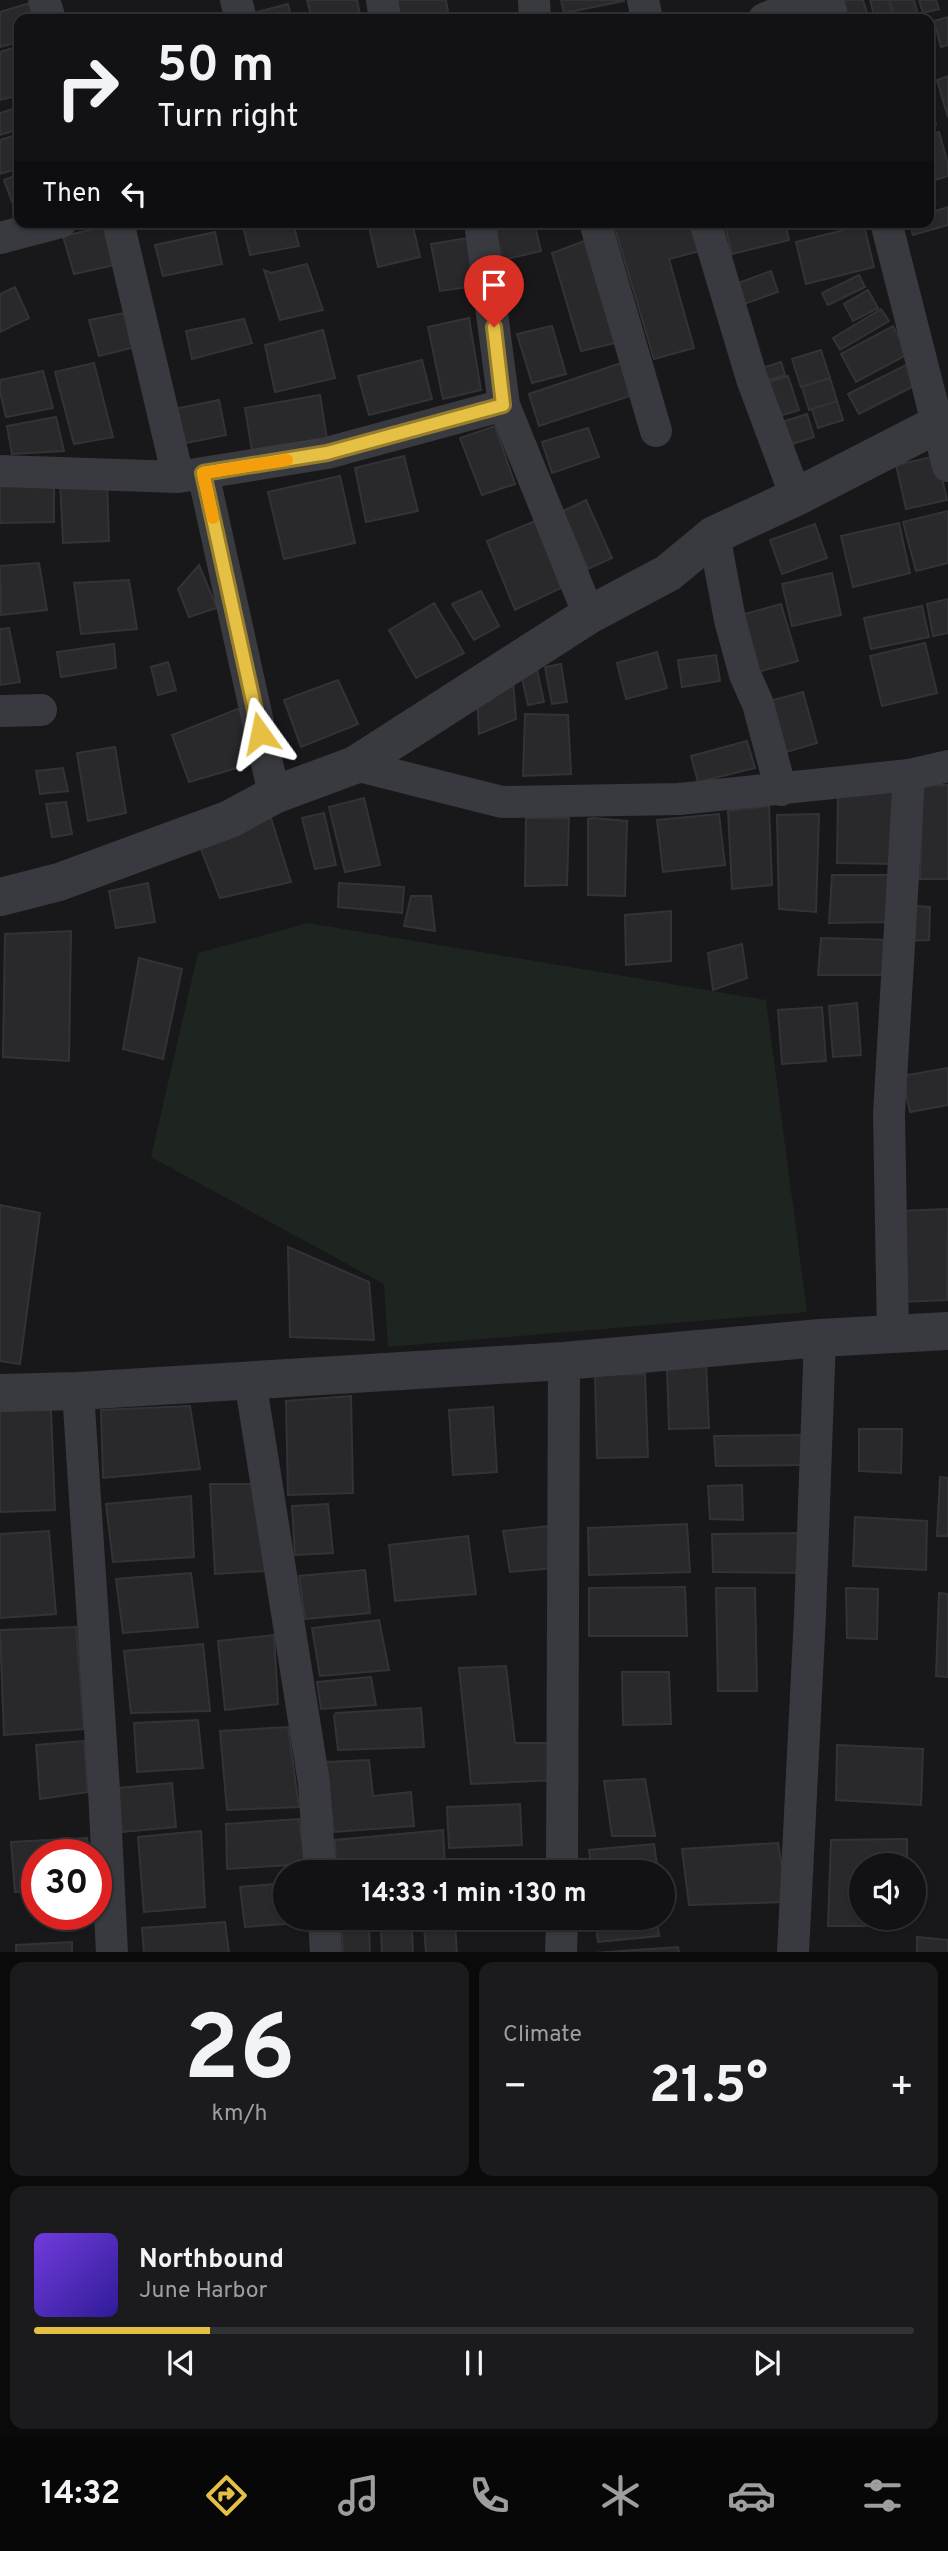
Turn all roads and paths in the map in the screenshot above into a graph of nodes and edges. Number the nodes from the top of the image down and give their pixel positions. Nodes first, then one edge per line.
1 (808, 0) edge
2 (776, 14) edge
3 (38, 228) edge
4 (120, 228) edge
5 (481, 228) edge
6 (597, 228) edge
7 (707, 228) edge
8 (888, 228) edge
9 (0, 238) edge
10 (503, 405) junction
11 (944, 421) edge
12 (656, 431) dead end
13 (948, 466) edge
14 (0, 471) edge
15 (191, 475) junction
16 (796, 497) junction
17 (714, 535) junction
18 (589, 615) junction
19 (41, 710) dead end
20 (0, 711) edge
21 (355, 765) junction
22 (948, 766) edge
23 (909, 775) junction
24 (781, 790) junction
25 (274, 795) junction
26 (0, 897) edge
27 (948, 1331) edge
28 (893, 1335) junction
29 (820, 1338) junction
30 (564, 1361) junction
31 (250, 1380) junction
32 (78, 1391) junction
33 (0, 1394) edge
34 (319, 1860) edge
35 (562, 1860) edge
36 (325, 1930) edge
37 (562, 1930) edge
38 (112, 1952) edge
39 (326, 1952) edge
40 (561, 1952) edge
41 (793, 1952) edge

1 - 2 street
3 - 9 street
4 - 15 street
5 - 10 street
6 - 12 street
7 - 16 street
8 - 11 street
10 - 15 street
10 - 18 street
11 - 13 street
11 - 16 street
14 - 15 street
15 - 25 street
16 - 17 street
17 - 18 street
17 - 24 street
18 - 21 street
19 - 20 street
21 - 24 street
21 - 25 street
22 - 23 street
23 - 24 street
23 - 28 street
25 - 26 street
27 - 28 street
28 - 29 street
29 - 30 street
29 - 41 street
30 - 31 street
30 - 35 street
31 - 32 street
31 - 34 street
32 - 33 street
32 - 38 street
36 - 39 street
37 - 40 street

